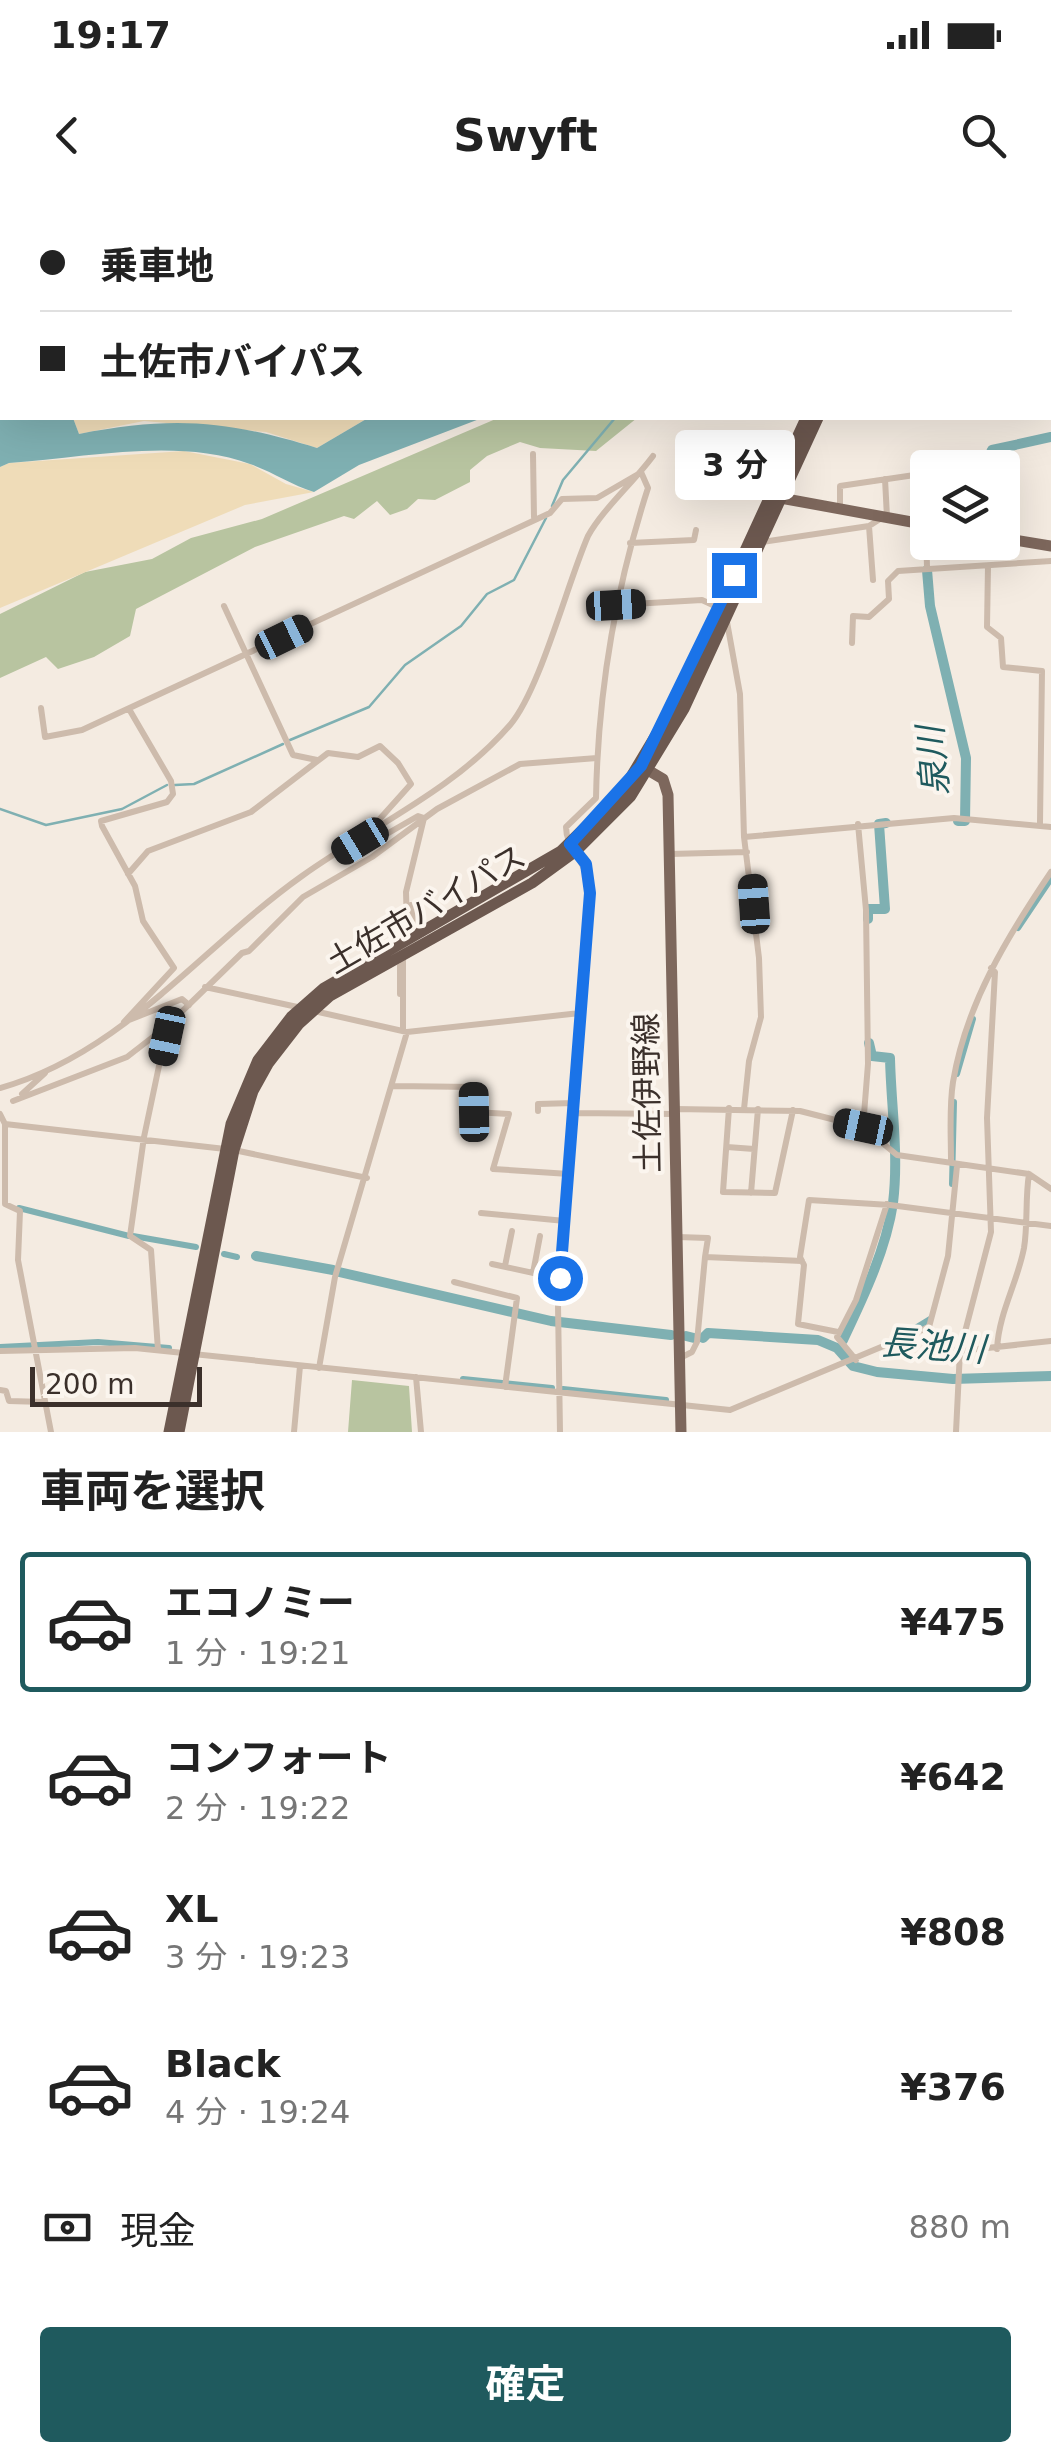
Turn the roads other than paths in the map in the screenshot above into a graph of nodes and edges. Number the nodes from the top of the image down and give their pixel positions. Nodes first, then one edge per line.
1 (805, 420) edge
2 (817, 420) edge
3 (533, 454) dead end
4 (654, 456) dead end
5 (641, 472) junction
6 (910, 475) edge
7 (884, 478) junction
8 (743, 494) dead end
9 (776, 497) junction
10 (651, 505) dead end
11 (840, 510) junction
12 (641, 511) junction
13 (534, 517) junction
14 (885, 518) junction
15 (910, 522) edge
16 (869, 526) junction
17 (696, 530) dead end
18 (1020, 541) edge
19 (760, 542) junction
20 (630, 543) junction
21 (1051, 546) edge
22 (928, 560) edge
23 (1051, 561) edge
24 (988, 566) junction
25 (928, 568) junction
26 (873, 580) dead end
27 (616, 605) junction
28 (224, 606) dead end
29 (722, 613) junction
30 (852, 643) dead end
31 (249, 654) junction
32 (41, 708) dead end
33 (128, 709) junction
34 (597, 758) junction
35 (317, 760) junction
36 (645, 768) junction
37 (424, 818) junction
38 (1040, 823) junction
39 (858, 824) junction
40 (1051, 827) edge
41 (744, 837) junction
42 (360, 841) junction
43 (573, 847) junction
44 (747, 852) junction
45 (670, 854) junction
46 (1051, 872) edge
47 (128, 874) junction
48 (1046, 889) edge
49 (412, 930) junction
50 (400, 959) junction
51 (993, 970) junction
52 (205, 987) junction
53 (188, 1005) junction
54 (307, 1009) junction
55 (404, 1010) junction
56 (580, 1013) junction
57 (124, 1022) junction
58 (166, 1026) junction
59 (405, 1031) junction
60 (45, 1073) junction
61 (393, 1086) junction
62 (0, 1088) edge
63 (13, 1101) junction
64 (574, 1102) junction
65 (0, 1106) edge
66 (729, 1108) junction
67 (744, 1109) junction
68 (758, 1109) junction
69 (793, 1110) junction
70 (538, 1111) dead end
71 (675, 1112) junction
72 (574, 1113) junction
73 (0, 1114) edge
74 (5, 1124) junction
75 (863, 1127) junction
76 (144, 1137) junction
77 (726, 1147) junction
78 (754, 1149) junction
79 (229, 1150) junction
80 (954, 1164) junction
81 (988, 1167) junction
82 (569, 1174) junction
83 (1029, 1174) junction
84 (367, 1178) junction
85 (1051, 1189) edge
86 (751, 1193) junction
87 (890, 1205) junction
88 (481, 1213) dead end
89 (950, 1213) junction
90 (992, 1218) junction
91 (1026, 1220) junction
92 (565, 1221) junction
93 (1051, 1226) edge
94 (512, 1231) dead end
95 (540, 1236) dead end
96 (677, 1238) junction
97 (705, 1256) junction
98 (802, 1261) junction
99 (492, 1264) dead end
100 (505, 1266) junction
101 (533, 1272) junction
102 (560, 1278) junction
103 (454, 1282) dead end
104 (929, 1327) junction
105 (838, 1332) junction
106 (1051, 1341) edge
107 (35, 1346) junction
108 (158, 1347) junction
109 (997, 1349) junction
110 (0, 1351) edge
111 (960, 1351) junction
112 (189, 1354) junction
113 (679, 1359) junction
114 (854, 1360) junction
115 (300, 1366) junction
116 (318, 1368) junction
117 (416, 1377) junction
118 (506, 1385) junction
119 (0, 1390) edge
120 (558, 1392) junction
121 (44, 1402) junction
122 (680, 1406) junction
123 (51, 1432) edge
124 (169, 1432) edge
125 (179, 1432) edge
126 (294, 1432) edge
127 (421, 1432) edge
128 (560, 1432) edge
129 (681, 1432) edge
130 (956, 1432) edge

1 - 9 highway, 土佐市バイパス
2 - 9 highway, 土佐市バイパス
3 - 13 street
4 - 5 street
5 - 12 street
5 - 13 street
5 - 42 street
6 - 7 street
7 - 11 street
7 - 14 street
8 - 9 street
9 - 11 main road
9 - 19 highway, 土佐市バイパス
9 - 29 highway, 土佐市バイパス
10 - 12 street
11 - 14 main road
12 - 20 street
13 - 31 street
14 - 15 main road
14 - 16 street
16 - 19 street
16 - 26 street
17 - 20 street
18 - 21 main road
19 - 29 highway, 土佐市バイパス
20 - 27 street
22 - 25 street
23 - 24 street
24 - 25 street
24 - 38 street
25 - 30 street
27 - 29 street
27 - 34 street
28 - 31 street
29 - 36 highway, 土佐市バイパス
29 - 41 street
31 - 33 street
31 - 35 street
32 - 33 street
33 - 47 street
34 - 37 street
34 - 43 street
35 - 42 street
35 - 47 street
36 - 43 highway, 土佐市バイパス
36 - 45 main road, 土佐伊野線
37 - 42 street
37 - 49 street
37 - 52 street
38 - 39 street
38 - 40 street
39 - 41 street
39 - 75 street
41 - 44 street
42 - 57 street
43 - 49 highway, 土佐市バイパス
43 - 50 highway, 土佐市バイパス
43 - 56 street
44 - 45 street
44 - 67 street
45 - 71 main road, 土佐伊野線
46 - 48 street
47 - 57 street
48 - 51 street
49 - 54 highway, 土佐市バイパス
50 - 54 highway, 土佐市バイパス
50 - 55 street
50 - 55 street
51 - 80 street
51 - 81 street
52 - 53 street
52 - 54 street
53 - 57 street
53 - 58 street
54 - 59 street
54 - 79 highway, 土佐市バイパス
55 - 59 street
56 - 59 street
56 - 64 street
57 - 60 street
58 - 63 street
58 - 76 street
59 - 61 street
60 - 62 street
60 - 63 street
61 - 82 street
61 - 84 street
63 - 65 street
64 - 70 street
64 - 72 street
66 - 67 street
66 - 71 street
66 - 77 street
67 - 68 street
68 - 69 street
68 - 78 street
69 - 75 street
69 - 86 street
71 - 72 street
71 - 96 main road, 土佐伊野線
72 - 82 street
73 - 74 street
74 - 76 street
74 - 107 street
75 - 80 street
76 - 79 street
76 - 108 street
77 - 78 street
77 - 86 street
78 - 86 street
79 - 84 street
79 - 112 highway, 土佐市バイパス
80 - 81 street
80 - 89 street
81 - 83 street
81 - 90 street
82 - 92 street
83 - 85 street
83 - 91 street
84 - 116 street
87 - 89 street
87 - 98 street
87 - 105 street
88 - 92 street
89 - 90 street
89 - 104 street
90 - 91 street
90 - 111 street
91 - 93 street
91 - 109 street
92 - 102 street
94 - 100 street
95 - 101 street
96 - 97 street
96 - 113 main road, 土佐伊野線
97 - 98 street
97 - 113 street
98 - 105 street
99 - 100 street
100 - 101 street
101 - 102 street
102 - 120 street
103 - 118 street
104 - 111 street
104 - 114 street
105 - 114 street
106 - 109 street
107 - 108 street
107 - 110 street
107 - 121 street
108 - 112 street
109 - 111 street
111 - 130 street
112 - 115 street
112 - 124 highway, 土佐市バイパス
112 - 125 highway, 土佐市バイパス
113 - 122 main road, 土佐伊野線
114 - 122 street
115 - 116 street
115 - 126 street
116 - 117 street
117 - 118 street
117 - 127 street
118 - 120 street
119 - 121 street
120 - 122 street
120 - 128 street
121 - 123 street
122 - 129 main road, 土佐伊野線

